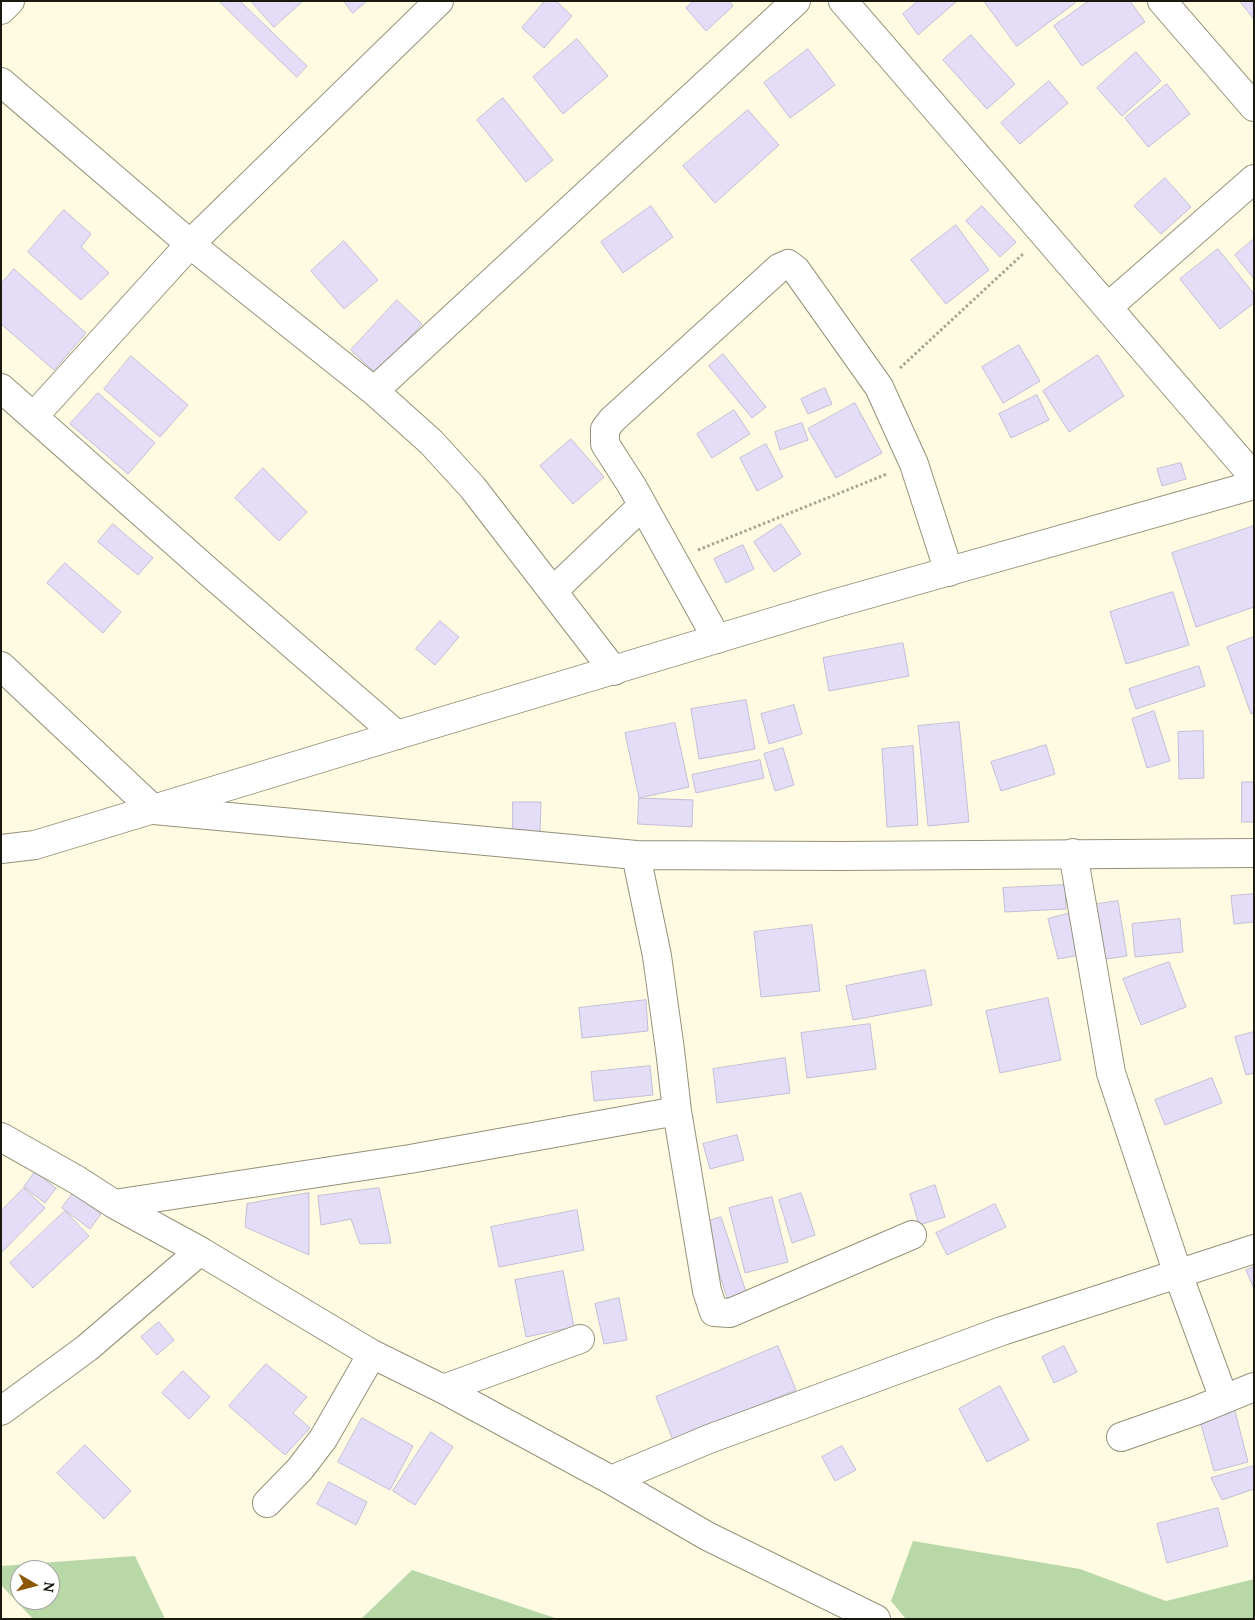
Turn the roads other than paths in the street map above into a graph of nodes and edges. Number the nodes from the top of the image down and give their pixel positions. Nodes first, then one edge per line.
1 (10, 1) edge
2 (439, 1) edge
3 (796, 1) edge
4 (843, 1) edge
5 (1162, 1) edge
6 (1, 10) edge
7 (1, 82) edge
8 (1254, 107) edge
9 (1254, 179) edge
10 (190, 244) junction
11 (1108, 307) junction
12 (1, 388) edge
13 (374, 391) junction
14 (34, 416) junction
15 (1254, 477) edge
16 (1254, 485) edge
17 (642, 506) junction
18 (949, 572) junction
19 (553, 591) junction
20 (717, 639) junction
21 (1, 666) edge
22 (614, 671) junction
23 (397, 734) junction
24 (154, 810) junction
25 (1, 849) edge
26 (1254, 852) edge
27 (1073, 853) junction
28 (636, 855) junction
29 (677, 1111) junction
30 (1, 1137) edge
31 (114, 1204) junction
32 (912, 1235) dead end
33 (1254, 1249) edge
34 (200, 1251) junction
35 (1178, 1274) junction
36 (580, 1339) dead end
37 (372, 1354) junction
38 (1254, 1387) edge
39 (443, 1389) junction
40 (1224, 1399) junction
41 (1, 1410) edge
42 (1121, 1437) dead end
43 (611, 1480) junction
44 (267, 1503) dead end
45 (876, 1619) edge

1 - 6 street
2 - 10 street
3 - 13 street
4 - 11 street
5 - 8 street
7 - 10 street
9 - 11 street
10 - 13 street
10 - 14 street
11 - 15 street
12 - 14 street
13 - 19 street
14 - 23 street
16 - 18 street
17 - 18 street
17 - 19 street
17 - 20 street
18 - 20 street
19 - 22 street
20 - 22 street
21 - 24 street
22 - 23 street
23 - 24 street
24 - 25 street
24 - 28 street
26 - 27 street
27 - 28 street
27 - 35 street
28 - 29 street
29 - 31 street
29 - 32 street
30 - 31 street
31 - 34 street
33 - 35 street
34 - 37 street
34 - 41 street
35 - 40 street
35 - 43 street
36 - 39 street
37 - 39 street
37 - 44 street
38 - 40 street
39 - 43 street
40 - 42 street
43 - 45 street

